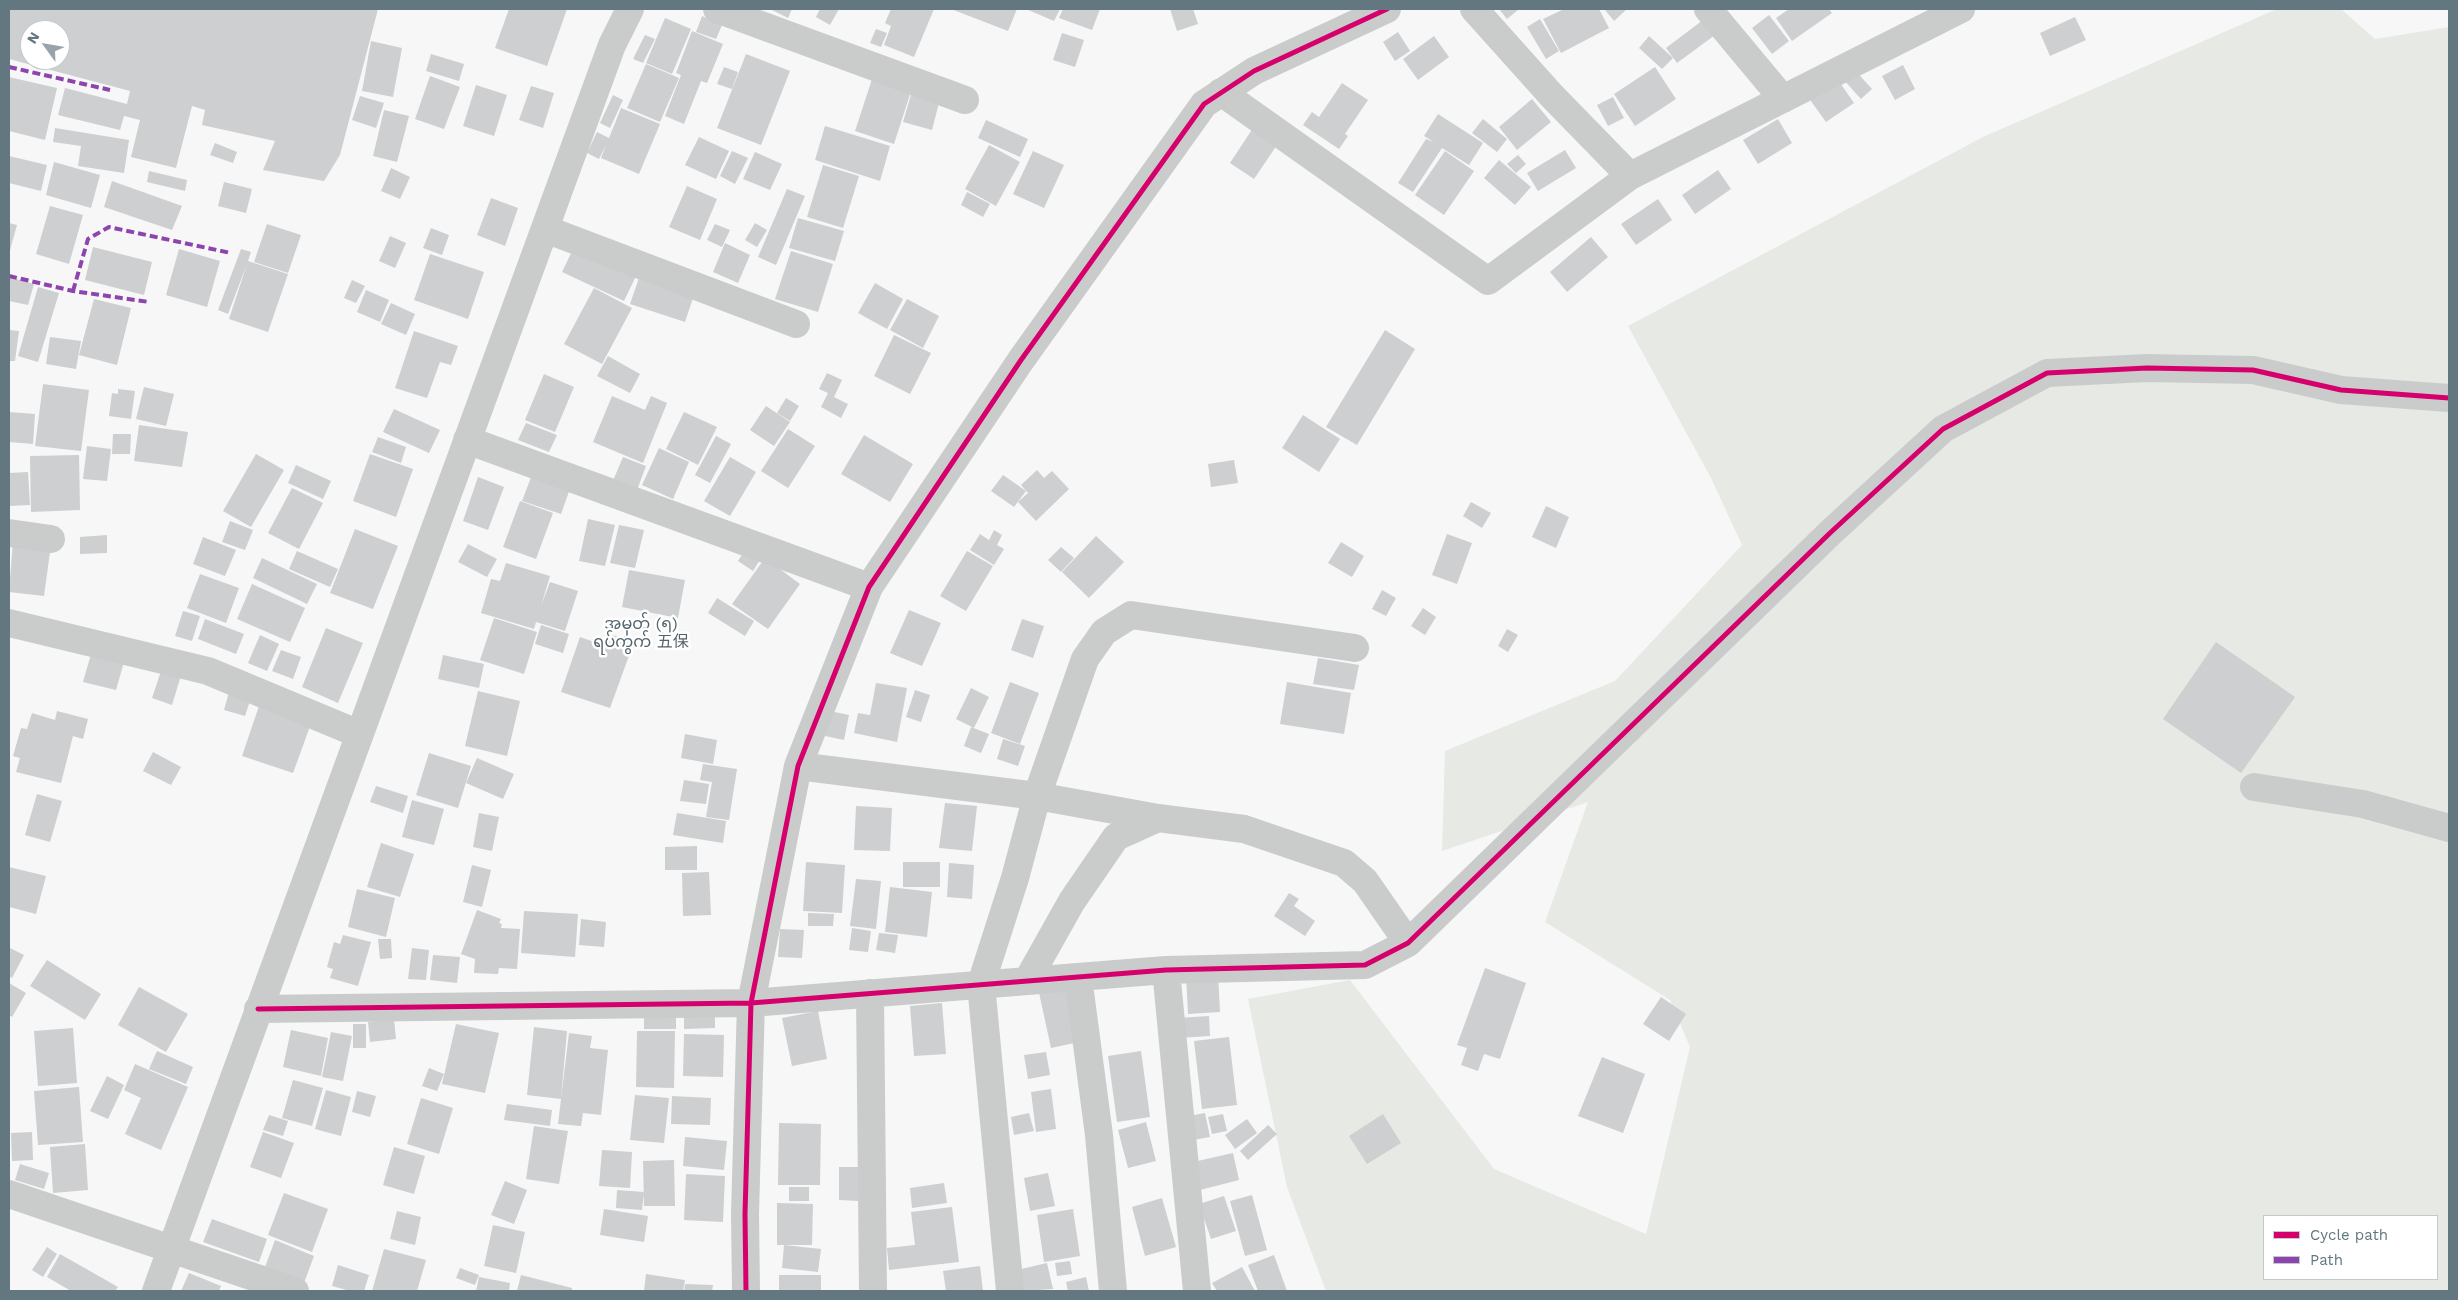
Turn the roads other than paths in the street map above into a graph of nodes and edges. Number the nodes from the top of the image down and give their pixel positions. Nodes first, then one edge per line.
1 (630, 9) edge
2 (718, 9) edge
3 (1387, 9) edge
4 (1474, 9) edge
5 (1708, 9) edge
6 (1945, 12) edge
7 (1221, 92) junction
8 (1783, 99) junction
9 (966, 100) dead end
10 (1630, 176) junction
11 (545, 229) junction
12 (796, 324) dead end
13 (2449, 398) edge
14 (467, 440) junction
15 (9, 533) edge
16 (50, 539) dead end
17 (869, 587) junction
18 (9, 623) edge
19 (1355, 648) dead end
20 (359, 734) junction
21 (798, 766) junction
22 (2254, 787) dead end
23 (1037, 796) junction
24 (1158, 818) junction
25 (2449, 828) edge
26 (1408, 943) junction
27 (1166, 970) junction
28 (1078, 977) junction
29 (1027, 981) junction
30 (981, 984) junction
31 (870, 993) junction
32 (751, 1002) junction
33 (258, 1009) junction
34 (9, 1194) edge
35 (171, 1249) junction
36 (156, 1291) edge
37 (296, 1291) edge
38 (746, 1291) edge
39 (873, 1291) edge
40 (1010, 1291) edge
41 (1113, 1291) edge
42 (1197, 1291) edge

1 - 11 street
2 - 9 street
3 - 7 street
4 - 10 street
5 - 8 street
6 - 8 street
7 - 10 street
7 - 17 street
8 - 10 street
11 - 12 street
11 - 14 street
13 - 26 street
14 - 17 street
14 - 20 street
15 - 16 street
17 - 21 street
18 - 20 street
19 - 23 street
20 - 33 street
21 - 23 street
21 - 32 street
22 - 25 street
23 - 24 street
23 - 30 street
24 - 26 street
24 - 29 street
26 - 27 street
27 - 28 street
27 - 42 street
28 - 29 street
28 - 41 street
29 - 30 street
30 - 31 street
30 - 40 street
31 - 32 street
31 - 39 street
32 - 33 street
32 - 38 street
33 - 35 street
34 - 35 street
35 - 36 street
35 - 37 street

